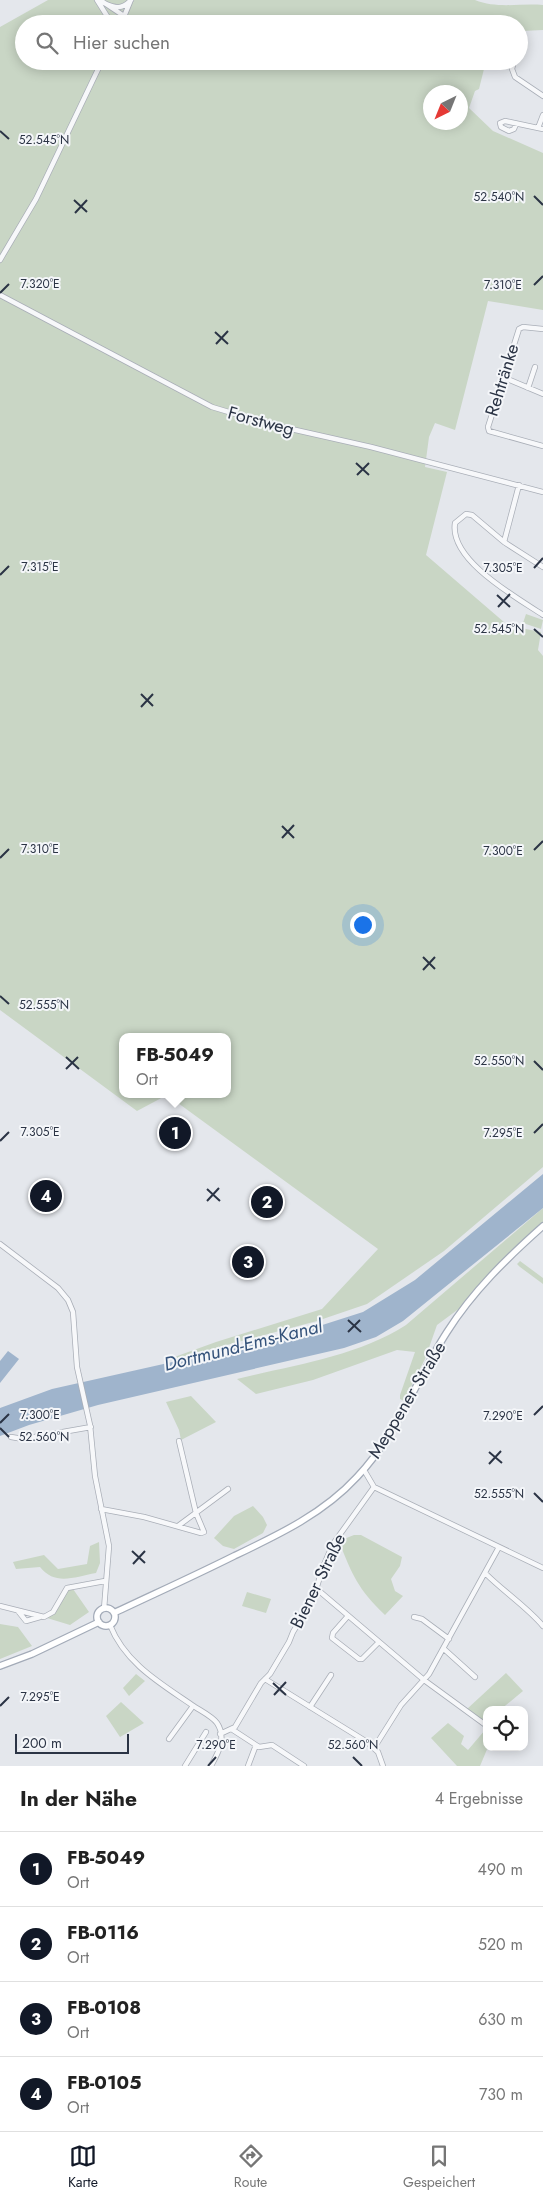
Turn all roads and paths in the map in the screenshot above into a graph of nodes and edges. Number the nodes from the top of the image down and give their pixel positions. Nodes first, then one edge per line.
1 (131, 0) edge
2 (100, 1) edge
3 (107, 15) edge
4 (122, 15) edge
5 (124, 15) edge
6 (98, 70) edge
7 (512, 70) edge
8 (543, 96) edge
9 (543, 115) edge
10 (516, 124) dead end
11 (541, 128) edge
12 (0, 260) edge
13 (0, 295) edge
14 (543, 329) edge
15 (535, 367) dead end
16 (505, 378) junction
17 (528, 388) junction
18 (543, 394) edge
19 (543, 446) edge
20 (519, 485) junction
21 (543, 492) edge
22 (504, 542) junction
23 (543, 567) edge
24 (543, 615) edge
25 (543, 1226) edge
26 (0, 1244) edge
27 (90, 1426) junction
28 (11, 1437) dead end
29 (179, 1441) dead end
30 (364, 1470) junction
31 (374, 1487) junction
32 (228, 1489) dead end
33 (101, 1509) junction
34 (196, 1513) junction
35 (178, 1526) junction
36 (499, 1547) junction
37 (543, 1568) edge
38 (485, 1573) junction
39 (105, 1581) junction
40 (318, 1590) junction
41 (0, 1606) edge
42 (104, 1609) junction
43 (114, 1613) junction
44 (348, 1616) junction
45 (414, 1617) dead end
46 (99, 1622) junction
47 (110, 1626) junction
48 (543, 1626) edge
49 (449, 1639) junction
50 (378, 1642) junction
51 (444, 1649) junction
52 (0, 1666) edge
53 (331, 1675) dead end
54 (475, 1677) dead end
55 (265, 1678) junction
56 (424, 1680) junction
57 (192, 1706) junction
58 (310, 1707) junction
59 (483, 1723) edge
60 (233, 1730) junction
61 (206, 1732) dead end
62 (220, 1734) junction
63 (169, 1739) dead end
64 (256, 1745) junction
65 (374, 1748) junction
66 (185, 1766) edge
67 (210, 1766) edge
68 (248, 1766) edge
69 (304, 1766) edge
70 (383, 1766) edge

1 - 2 street
1 - 5 street
2 - 3 street
2 - 4 street
6 - 12 street
7 - 8 street
9 - 11 street
10 - 11 street
13 - 20 street, Forstweg
14 - 16 street, Rehtränke
15 - 17 street
16 - 17 street
16 - 19 street, Rehtränke
17 - 18 street
20 - 21 street, Forstweg
20 - 22 street
22 - 23 street
22 - 24 street
25 - 30 main road, Meppener Straße
26 - 27 street
27 - 28 street
27 - 33 street
29 - 34 street
30 - 31 street
30 - 43 main road, Meppener Straße
31 - 36 street
31 - 40 street, Biener Straße
32 - 34 street
33 - 35 street
33 - 39 street
34 - 35 street
34 - 35 street
36 - 37 street
36 - 38 street
38 - 48 street
38 - 49 street
39 - 41 street
39 - 42 street
40 - 44 street
40 - 55 street, Biener Straße
42 - 43 main road
42 - 46 main road
43 - 47 main road
44 - 50 street
44 - 50 street
45 - 49 street
46 - 47 main road
46 - 52 main road
47 - 57 street
49 - 51 street
50 - 56 street
51 - 54 street
51 - 56 street
53 - 58 street
55 - 58 street
55 - 60 street, Biener Straße
56 - 59 street
56 - 65 street
57 - 62 street
57 - 63 street
58 - 65 street
60 - 62 street
60 - 64 street
61 - 66 street
62 - 67 street
64 - 68 street
64 - 69 street
65 - 70 street

